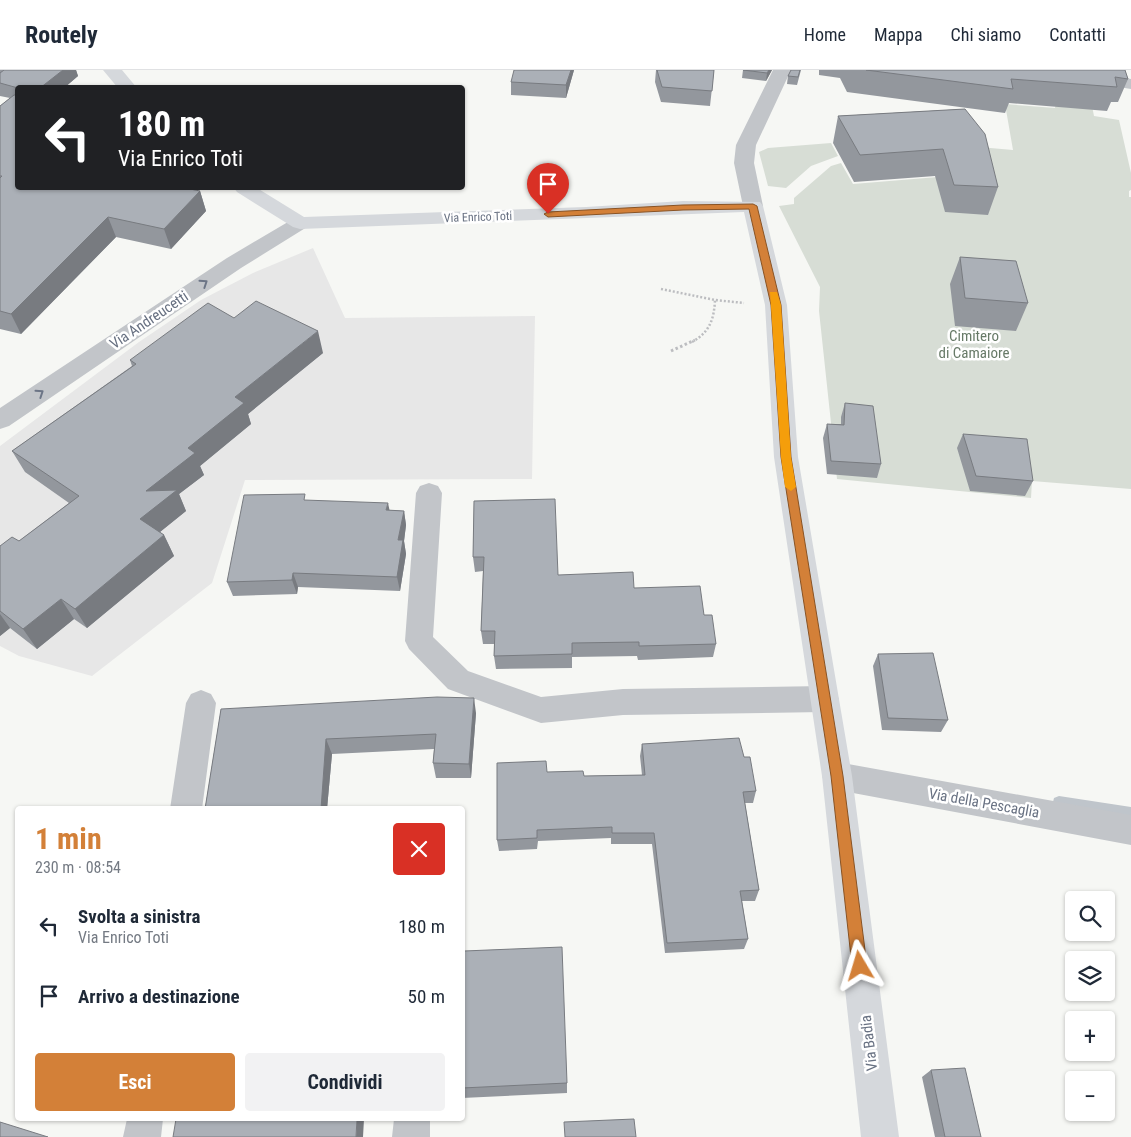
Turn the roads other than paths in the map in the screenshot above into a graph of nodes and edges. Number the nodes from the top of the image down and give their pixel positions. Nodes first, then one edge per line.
1 (112, 70) edge
2 (782, 70) edge
3 (1044, 70) edge
4 (1131, 84) edge
5 (125, 85) edge
6 (247, 190) edge
7 (753, 206) junction
8 (300, 223) junction
9 (0, 420) edge
10 (429, 493) dead end
11 (824, 699) junction
12 (201, 703) dead end
13 (837, 776) junction
14 (186, 806) edge
15 (1131, 830) edge
16 (145, 1121) edge
17 (412, 1121) edge
18 (142, 1137) edge
19 (411, 1137) edge
20 (880, 1137) edge

1 - 5 street
2 - 7 street
3 - 4 street
6 - 8 street
7 - 8 street, Via Enrico Toti
7 - 11 street, Via Badia
9 -> 8 street, Via Andreucetti
10 - 11 street
11 - 13 street, Via Badia
12 - 14 street
13 - 15 street, Via della Pescaglia
13 - 20 street, Via Badia
16 - 18 street
17 - 19 street

